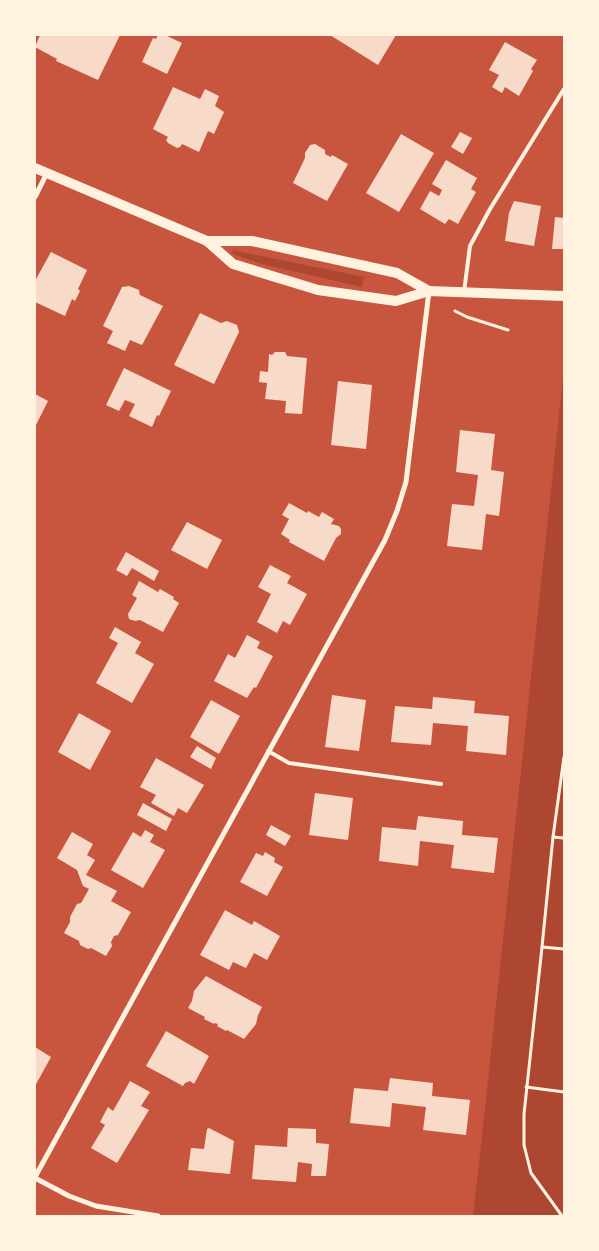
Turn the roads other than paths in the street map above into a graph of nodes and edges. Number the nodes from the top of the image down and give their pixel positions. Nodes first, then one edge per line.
1 (564, 88) edge
2 (35, 168) edge
3 (47, 174) junction
4 (35, 197) edge
5 (207, 241) junction
6 (429, 291) junction
7 (464, 292) junction
8 (564, 296) edge
9 (268, 751) junction
10 (441, 784) dead end
11 (35, 1178) edge
12 (158, 1216) edge

1 - 7 lane
2 - 3 main road
3 - 4 street
3 - 5 main road
5 - 6 main road
5 - 6 main road
6 - 7 main road
6 - 9 street
7 - 8 main road
9 - 10 lane
9 - 11 street
11 - 12 street

